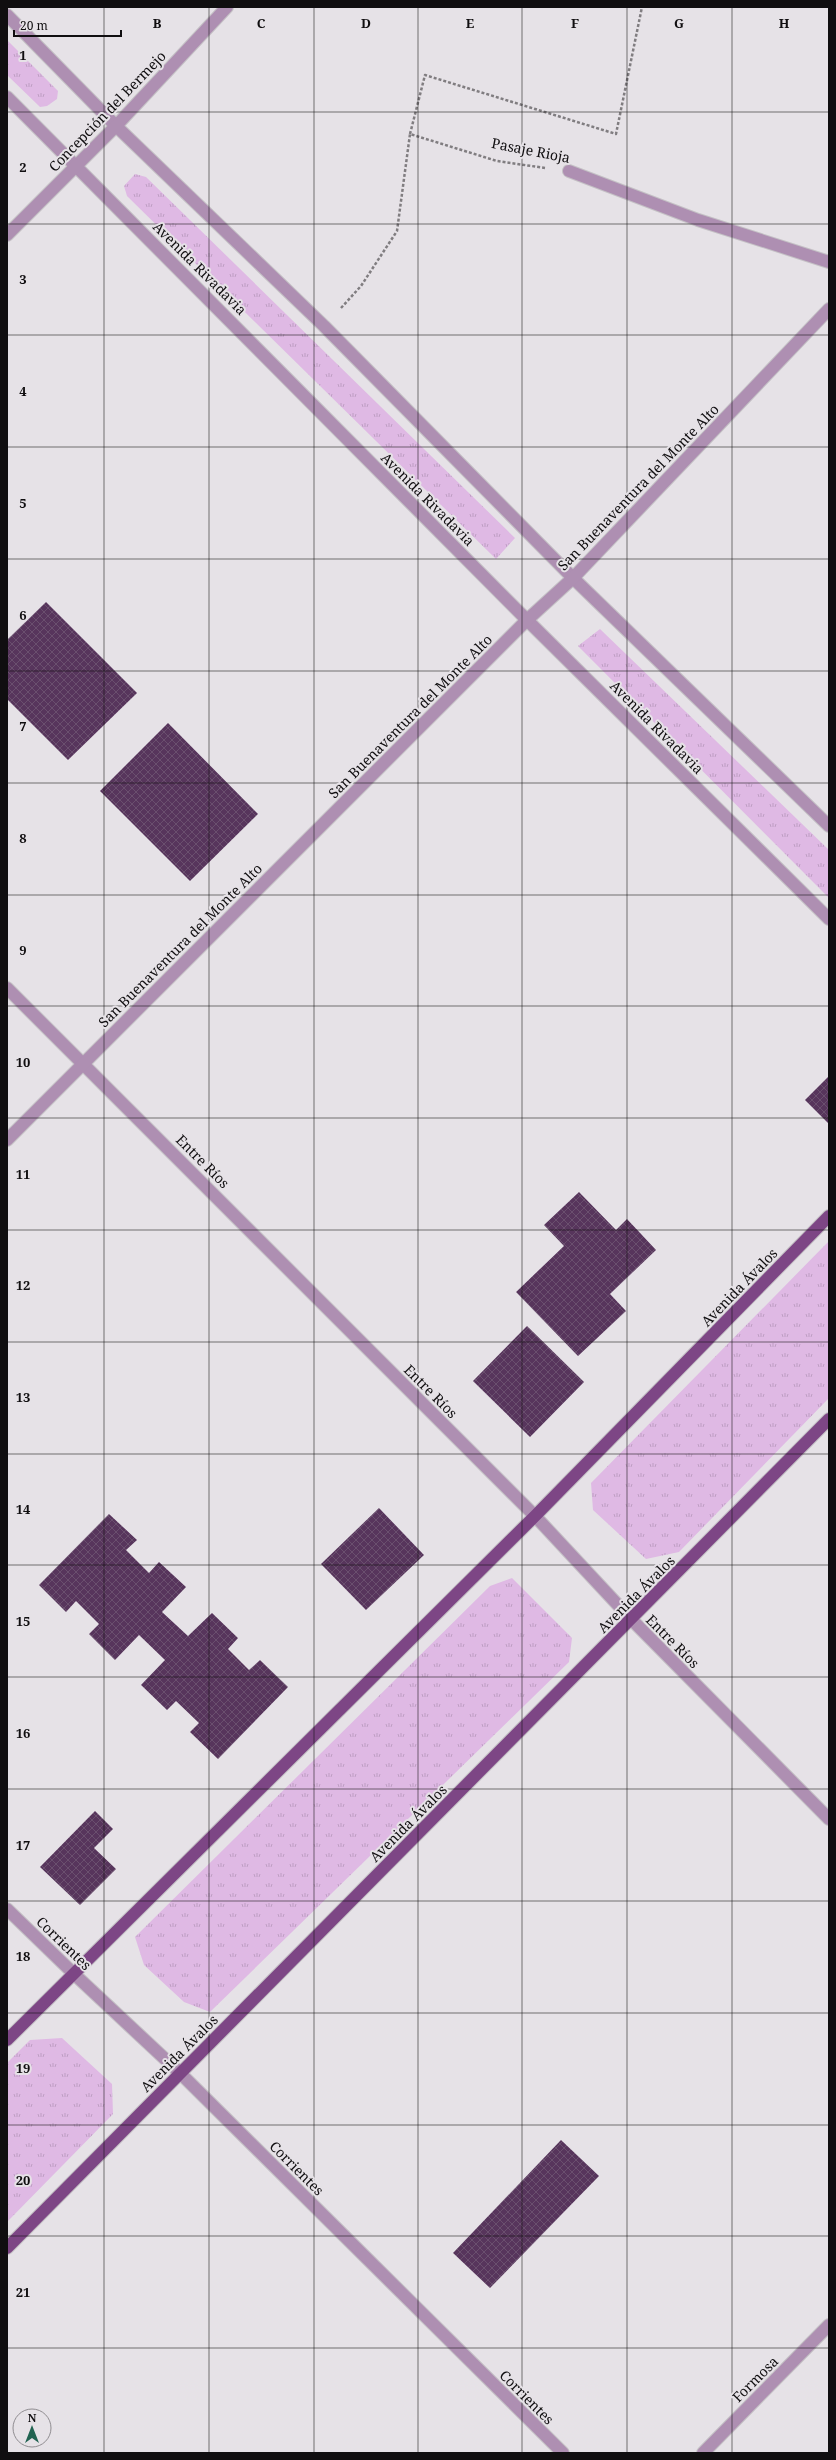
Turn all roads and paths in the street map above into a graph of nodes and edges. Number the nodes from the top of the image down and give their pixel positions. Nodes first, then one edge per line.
1 (227, 7) edge
2 (642, 7) edge
3 (7, 15) edge
4 (7, 97) edge
5 (116, 126) junction
6 (410, 134) junction
7 (77, 165) junction
8 (569, 171) joint
9 (7, 235) edge
10 (829, 262) edge
11 (829, 309) edge
12 (324, 326) junction
13 (573, 578) junction
14 (527, 620) junction
15 (829, 826) edge
16 (829, 919) edge
17 (7, 988) edge
18 (84, 1063) junction
19 (7, 1140) edge
20 (829, 1216) edge
21 (829, 1419) edge
22 (535, 1516) junction
23 (632, 1620) junction
24 (829, 1819) edge
25 (7, 1909) edge
26 (73, 1973) junction
27 (7, 2040) edge
28 (180, 2072) junction
29 (7, 2248) edge
30 (829, 2325) edge
31 (563, 2453) edge
32 (703, 2453) edge

1 - 5 street, Concepción del Bermejo
2 - 6 path
3 - 5 street
4 - 7 street, Avenida Rivadavia
5 - 7 street, Concepción del Bermejo
5 - 12 street
6 - 8 path, Pasaje Rioja
6 - 12 path
7 - 9 street, Concepción del Bermejo
7 - 14 street, Avenida Rivadavia
8 - 10 street, Pasaje Rioja
11 - 13 street, San Buenaventura del Monte Alto
12 - 13 street
13 - 14 street, San Buenaventura del Monte Alto
13 - 15 street
14 - 16 street, Avenida Rivadavia
14 - 18 street, San Buenaventura del Monte Alto
17 - 18 street, Entre Ríos
18 - 19 street, San Buenaventura del Monte Alto
18 - 22 street, Entre Ríos
20 - 22 main road, Avenida Ávalos
21 - 23 main road, Avenida Ávalos
22 - 23 street, Entre Ríos
22 - 26 main road, Avenida Ávalos
23 - 24 street, Entre Ríos
23 - 28 main road, Avenida Ávalos
25 - 26 street, Corrientes
26 - 27 main road, Avenida Ávalos
26 - 28 street, Corrientes
28 - 29 main road, Avenida Ávalos
28 - 31 street, Corrientes
30 - 32 street, Formosa

